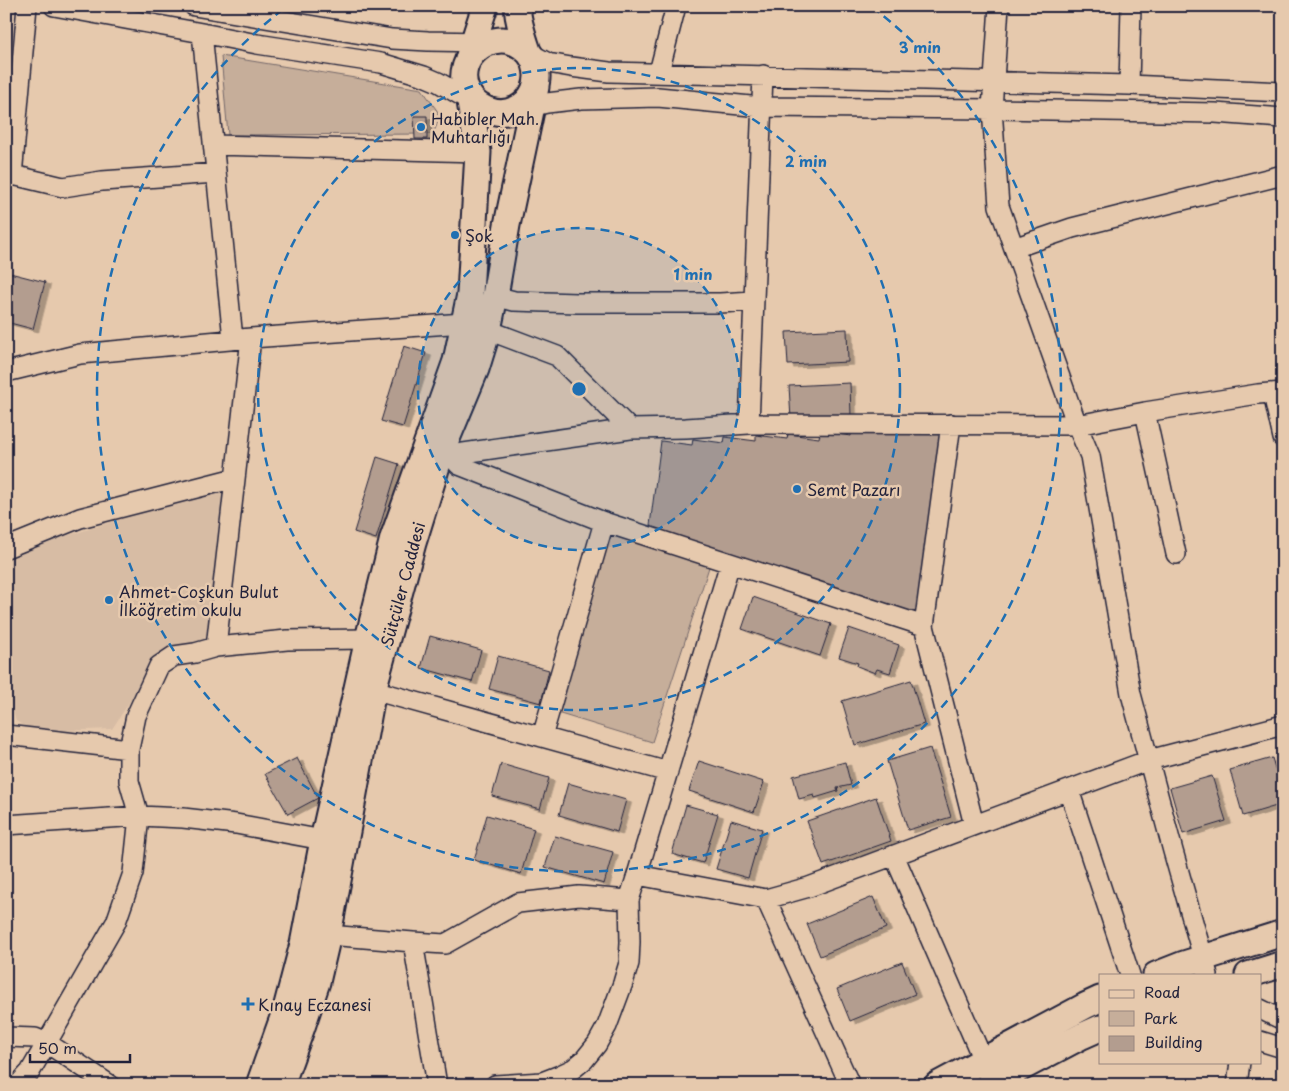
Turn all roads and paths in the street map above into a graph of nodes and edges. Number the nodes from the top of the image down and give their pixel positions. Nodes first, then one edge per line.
1 (27, 6) edge
2 (54, 6) edge
3 (194, 6) edge
4 (485, 6) edge
5 (517, 6) edge
6 (676, 6) edge
7 (999, 6) edge
8 (1131, 6) edge
9 (202, 33) junction
10 (476, 48) junction
11 (529, 53) junction
12 (14, 59) edge
13 (659, 72) junction
14 (763, 75) junction
15 (993, 82) junction
16 (1129, 85) junction
17 (1283, 92) edge
18 (472, 100) junction
19 (527, 101) junction
20 (761, 107) junction
21 (992, 109) junction
22 (1283, 118) edge
23 (214, 145) junction
24 (478, 152) junction
25 (216, 173) junction
26 (1283, 175) edge
27 (9, 176) edge
28 (1014, 248) junction
29 (495, 296) junction
30 (753, 301) junction
31 (464, 323) junction
32 (488, 330) junction
33 (242, 338) junction
34 (6, 372) edge
35 (1278, 393) edge
36 (1145, 412) junction
37 (748, 424) junction
38 (951, 424) junction
39 (1077, 425) junction
40 (630, 429) junction
41 (1283, 438) edge
42 (445, 454) junction
43 (235, 478) junction
44 (604, 522) junction
45 (6, 548) edge
46 (1176, 554) dead end
47 (730, 563) junction
48 (924, 626) junction
49 (368, 639) junction
50 (216, 647) junction
51 (373, 690) junction
52 (1283, 725) edge
53 (6, 735) edge
54 (542, 737) junction
55 (129, 749) junction
56 (1149, 760) junction
57 (668, 772) junction
58 (1069, 790) junction
59 (139, 816) junction
60 (974, 825) junction
61 (6, 826) edge
62 (324, 840) junction
63 (894, 855) junction
64 (637, 874) junction
65 (766, 899) junction
66 (628, 900) junction
67 (1283, 933) edge
68 (328, 935) junction
69 (413, 942) junction
70 (1283, 964) edge
71 (1206, 966) edge
72 (1130, 974) edge
73 (1162, 974) edge
74 (1251, 974) edge
75 (1099, 999) edge
76 (1262, 1010) edge
77 (1283, 1020) edge
78 (1099, 1028) edge
79 (6, 1038) edge
80 (1262, 1042) edge
81 (47, 1043) junction
82 (1283, 1048) edge
83 (983, 1060) junction
84 (1240, 1064) edge
85 (1003, 1082) edge
86 (18, 1085) edge
87 (110, 1085) edge
88 (259, 1085) edge
89 (281, 1085) edge
90 (437, 1085) edge
91 (495, 1085) edge
92 (850, 1085) edge
93 (937, 1085) edge
94 (1237, 1085) edge

1 - 12 street
2 - 9 street
3 - 10 street
4 - 10 main road
5 - 11 main road
6 - 13 street
7 - 15 street
8 - 16 street
9 - 18 street
9 - 23 street
10 - 11 main road
10 - 18 main road
11 - 13 street
11 - 19 main road
12 - 27 street
13 - 14 street
14 - 15 street
14 - 20 street
15 - 16 street
15 - 21 street
16 - 17 street
18 - 19 main road
18 - 24 main road, Sütçüler Caddesi
19 - 20 street
19 - 29 main road, Sütçüler Caddesi
20 - 21 street
20 - 30 street
21 - 22 street
21 - 28 street
23 - 24 street
23 - 25 street
24 - 31 main road, Sütçüler Caddesi
25 - 27 street
25 - 33 street
26 - 28 street
28 - 39 street
29 - 30 street
29 - 32 main road, Sütçüler Caddesi
30 - 37 street
31 - 33 street
31 - 49 main road, Sütçüler Caddesi
32 - 40 street
32 - 42 main road, Sütçüler Caddesi
33 - 34 street
33 - 43 street
35 - 36 street
35 - 41 street
36 - 39 street
36 - 46 street
37 - 38 street
37 - 40 street
38 - 39 street
38 - 48 street
39 - 56 street
40 - 42 street
42 - 44 street
42 - 51 main road, Sütçüler Caddesi
43 - 45 street
43 - 50 street
44 - 47 street
44 - 54 street
47 - 48 street
47 - 57 street
48 - 60 street
49 - 50 street
49 - 62 main road, Sütçüler Caddesi
50 - 55 street
51 - 54 street
51 - 68 main road, Sütçüler Caddesi
52 - 56 street
53 - 55 street
54 - 57 street
55 - 59 street
56 - 58 street
56 - 71 street
57 - 64 street
58 - 60 street
58 - 72 street
59 - 61 street
59 - 62 street
59 - 81 street
60 - 63 street
62 - 88 main road, Sütçüler Caddesi
63 - 65 street
63 - 83 street
64 - 65 street
64 - 66 street
65 - 92 street
66 - 69 street
66 - 91 street
67 - 71 main road
68 - 69 street
68 - 89 main road, Sütçüler Caddesi
69 - 90 street
70 - 74 main road
71 - 73 main road
75 - 83 main road
76 - 77 street
78 - 85 main road
79 - 81 street
80 - 82 street
81 - 86 street
81 - 87 street
83 - 93 main road
84 - 94 street

